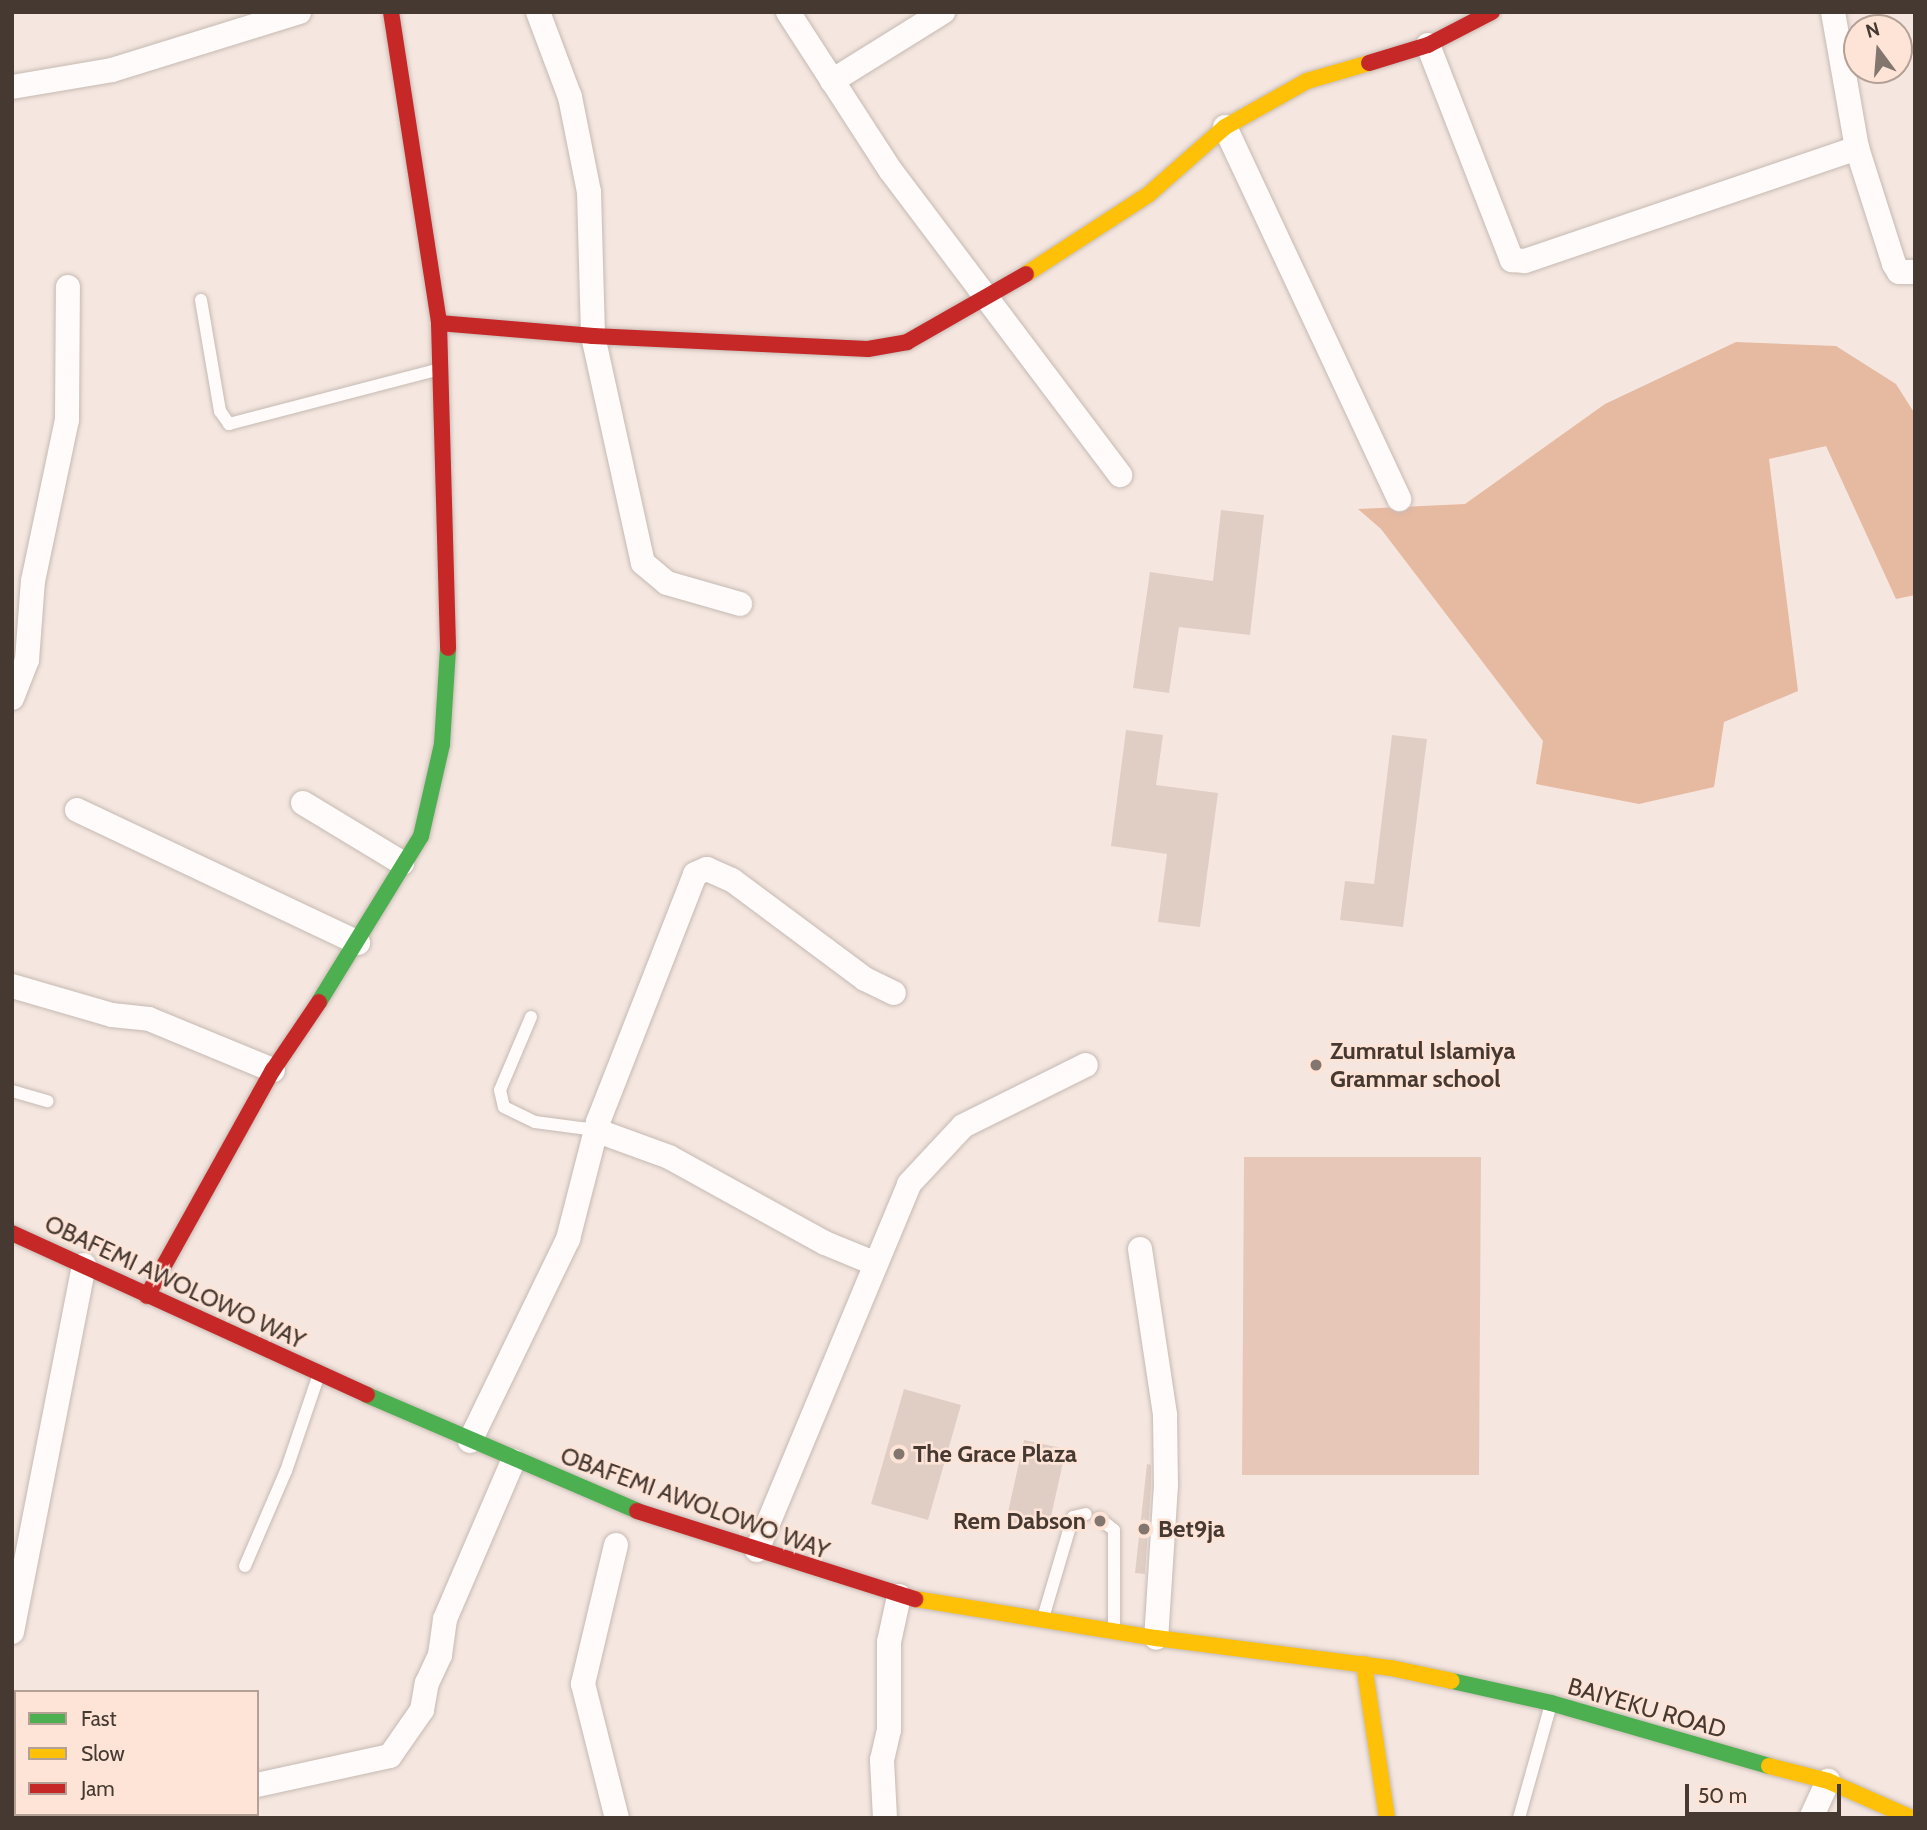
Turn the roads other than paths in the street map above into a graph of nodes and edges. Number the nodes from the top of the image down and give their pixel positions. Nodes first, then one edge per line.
1 (299, 12) edge
2 (391, 12) edge
3 (538, 12) edge
4 (788, 12) edge
5 (943, 12) edge
6 (1492, 12) edge
7 (1833, 12) edge
8 (1428, 45) junction
9 (832, 81) junction
10 (12, 87) edge
11 (1225, 127) junction
12 (1857, 148) junction
13 (1915, 272) edge
14 (68, 286) dead end
15 (989, 298) junction
16 (201, 300) dead end
17 (439, 323) junction
18 (593, 336) junction
19 (440, 369) junction
20 (1120, 475) dead end
21 (1399, 499) dead end
22 (740, 604) dead end
23 (21, 606) edge
24 (12, 698) edge
25 (303, 803) dead end
26 (77, 810) dead end
27 (402, 863) junction
28 (358, 943) junction
29 (12, 986) edge
30 (894, 993) dead end
31 (531, 1017) dead end
32 (1086, 1065) dead end
33 (273, 1070) junction
34 (12, 1091) edge
35 (48, 1101) dead end
36 (595, 1130) junction
37 (12, 1233) edge
38 (1140, 1249) dead end
39 (876, 1264) junction
40 (84, 1265) junction
41 (146, 1296) junction
42 (319, 1373) junction
43 (470, 1441) junction
44 (513, 1461) junction
45 (1086, 1514) dead end
46 (1099, 1518) dead end
47 (616, 1545) dead end
48 (757, 1550) junction
49 (245, 1566) dead end
50 (899, 1597) junction
51 (1043, 1618) junction
52 (1114, 1631) junction
53 (12, 1632) edge
54 (1156, 1638) junction
55 (1364, 1664) junction
56 (1551, 1703) junction
57 (1828, 1781) junction
58 (259, 1785) edge
59 (617, 1818) edge
60 (885, 1818) edge
61 (1387, 1818) edge
62 (1519, 1818) edge
63 (1811, 1818) edge
64 (1912, 1818) edge

1 - 10 street
2 - 17 street
3 - 18 street
4 - 9 street
5 - 9 street
6 - 8 street
7 - 12 street
8 - 11 street
8 - 12 street
9 - 15 street
11 - 15 street
11 - 21 street
12 - 13 street
14 - 23 street
15 - 18 street
15 - 20 street
16 - 19 lane
17 - 18 street
17 - 19 street
18 - 22 street
19 - 27 street
23 - 24 street
25 - 27 street
26 - 28 street
27 - 28 street
28 - 33 street
29 - 33 street
30 - 36 street
31 - 36 lane
32 - 39 street
33 - 41 street
34 - 35 lane
36 - 39 street
36 - 43 street
37 - 40 street, OBAFEMI AWOLOWO WAY
38 - 54 street
39 - 48 street
40 - 41 street, OBAFEMI AWOLOWO WAY
40 - 53 street
41 - 42 street, OBAFEMI AWOLOWO WAY
42 - 43 street, OBAFEMI AWOLOWO WAY
42 - 49 lane
43 - 44 street, OBAFEMI AWOLOWO WAY
44 - 48 street, OBAFEMI AWOLOWO WAY
44 - 58 street
45 - 51 lane
46 - 52 lane
47 - 59 street
48 - 50 street, OBAFEMI AWOLOWO WAY
50 - 51 street, OBAFEMI AWOLOWO WAY
50 - 60 street
51 - 52 street, OBAFEMI AWOLOWO WAY
52 - 54 street, OBAFEMI AWOLOWO WAY
54 - 55 street, OBAFEMI AWOLOWO WAY
55 - 56 street, BAIYEKU ROAD
55 - 61 street
56 - 57 street, BAIYEKU ROAD
56 - 62 lane
57 - 63 street
57 - 64 street, BAIYEKU ROAD

